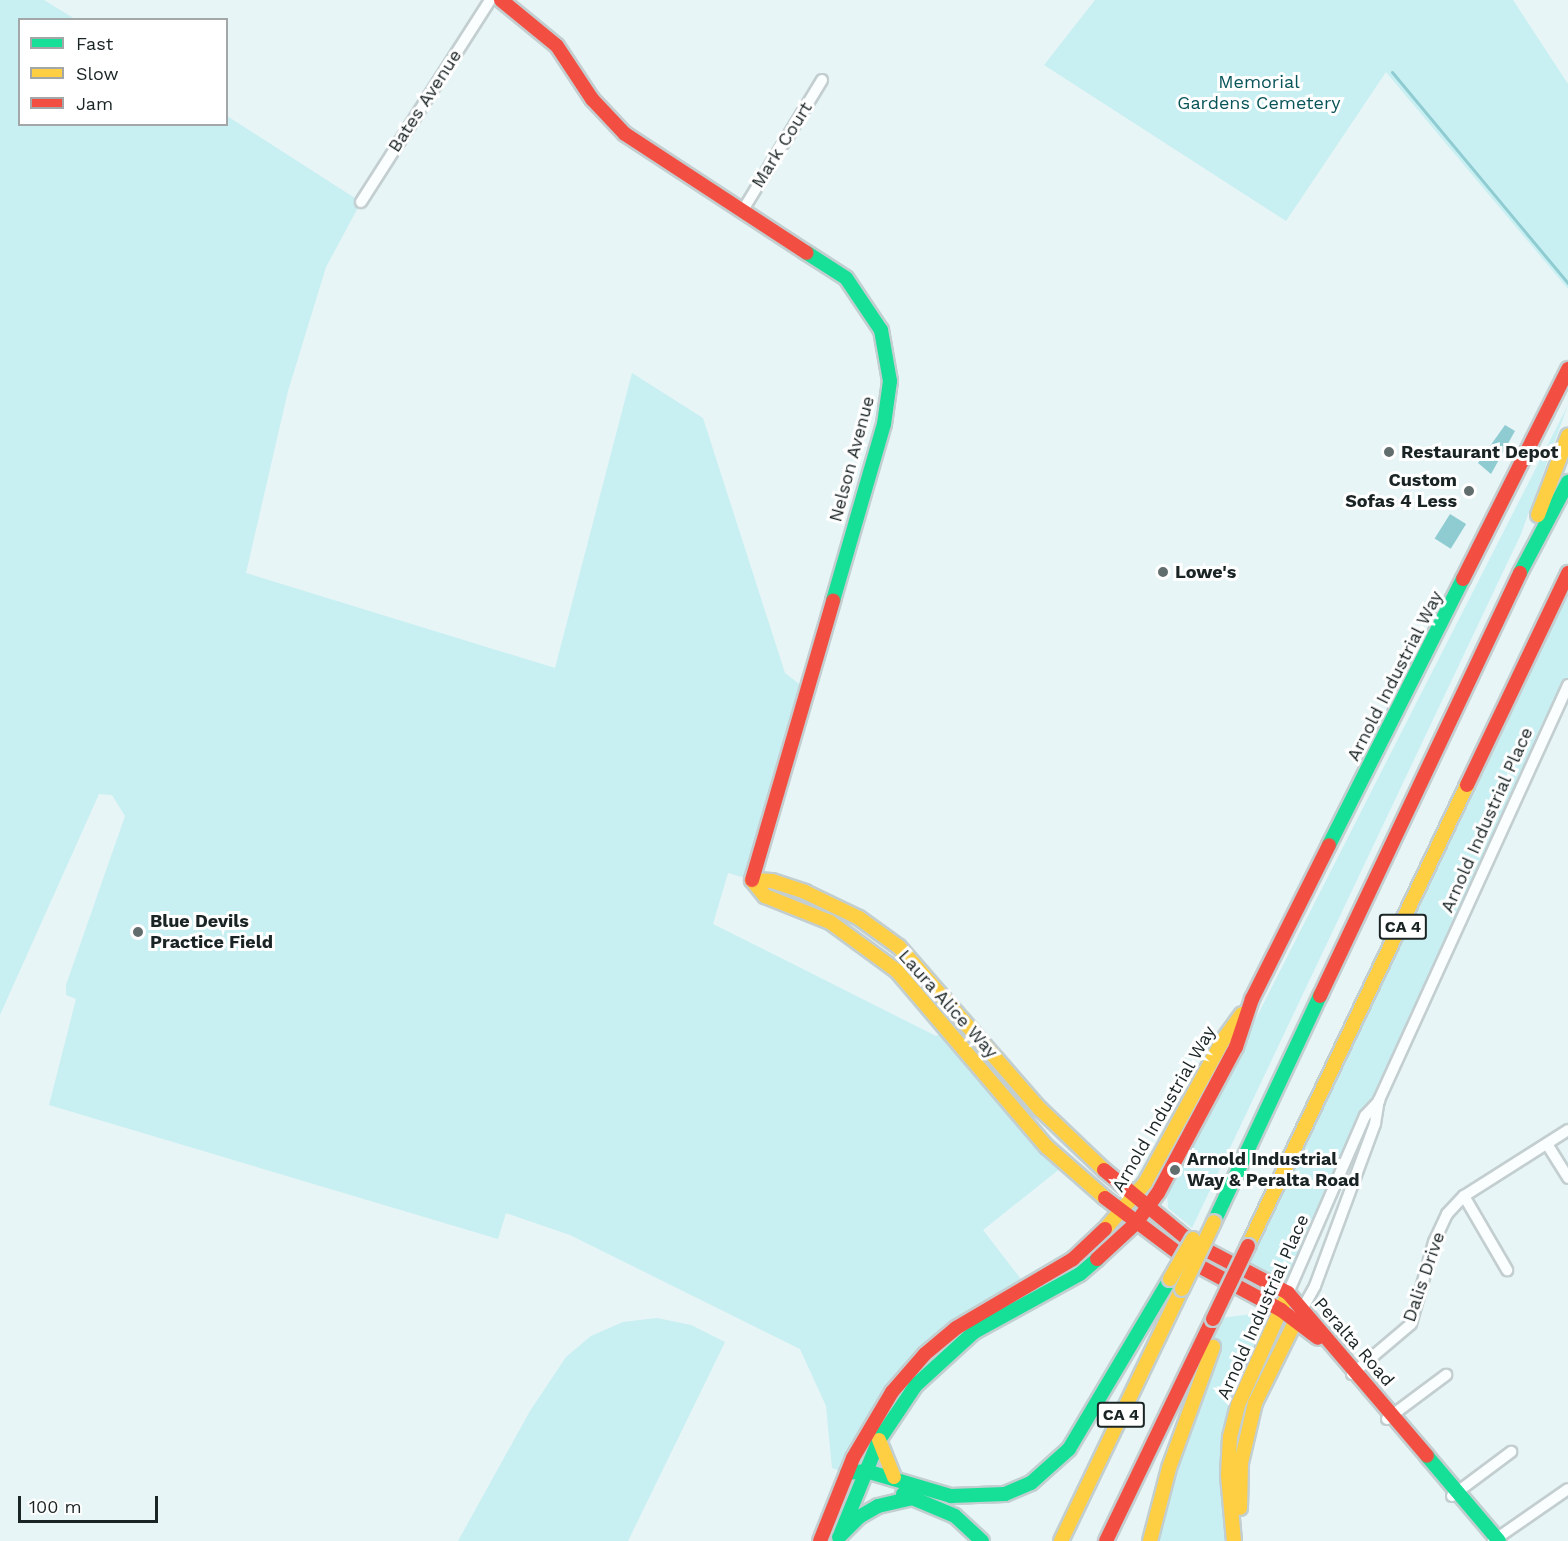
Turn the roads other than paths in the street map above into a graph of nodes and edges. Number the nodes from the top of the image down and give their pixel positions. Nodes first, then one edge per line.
1 (490, 0) edge
2 (501, 0) edge
3 (822, 80) dead end
4 (361, 202) dead end
5 (743, 210) junction
6 (1568, 369) edge
7 (1568, 436) edge
8 (1568, 482) edge
9 (1568, 573) edge
10 (1568, 587) edge
11 (1508, 596) junction
12 (1553, 605) junction
13 (1568, 685) edge
14 (1557, 708) junction
15 (1568, 713) edge
16 (752, 880) junction
17 (1252, 999) junction
18 (1379, 1100) junction
19 (1568, 1130) edge
20 (1547, 1144) junction
21 (1568, 1178) edge
22 (1137, 1194) junction
23 (1464, 1196) junction
24 (1150, 1205) junction
25 (1123, 1213) junction
26 (1210, 1219) junction
27 (1136, 1223) junction
28 (1507, 1270) dead end
29 (1288, 1293) junction
30 (1281, 1310) junction
31 (1299, 1315) junction
32 (1217, 1322) junction
33 (1353, 1373) junction
34 (1446, 1375) dead end
35 (1390, 1417) junction
36 (879, 1440) junction
37 (1511, 1452) dead end
38 (847, 1473) junction
39 (865, 1475) junction
40 (894, 1477) junction
41 (1568, 1489) edge
42 (1455, 1494) junction
43 (913, 1498) junction
44 (839, 1539) edge
45 (1494, 1540) edge
46 (820, 1541) edge
47 (982, 1541) edge
48 (1061, 1541) edge
49 (1106, 1541) edge
50 (1150, 1541) edge
51 (1234, 1541) edge
52 (1244, 1541) edge

1 - 4 street, Bates Avenue
2 - 5 main road, Nelson Avenue
3 - 5 street, Mark Court
5 - 16 main road, Nelson Avenue
6 - 17 main road, Arnold Industrial Way
7 - 11 main road
8 - 11 main road, CA 4
9 - 12 main road, CA 4
10 - 12 main road
11 - 26 main road, CA 4
12 - 32 main road, CA 4, bridge
13 - 14 street, Arnold Industrial Place
14 - 15 street
14 - 18 street, Arnold Industrial Place
16 - 22 main road, Laura Alice Way
16 - 25 main road, Laura Alice Way
17 - 22 main road, Arnold Industrial Way
17 - 24 main road, Arnold Industrial Way
18 - 29 street, Arnold Industrial Place
18 - 31 street, Arnold Industrial Place
19 - 20 street, Dalis Drive
20 - 21 street
20 - 23 street, Dalis Drive
22 - 24 main road, Laura Alice Way
22 - 25 main road, Arnold Industrial Way
23 - 28 street
23 - 33 street, Dalis Drive
24 - 27 main road, Arnold Industrial Way
24 - 29 main road, Peralta Road
25 - 27 main road, Laura Alice Way
25 - 38 main road, Arnold Industrial Way
26 - 40 main road, bridge
26 - 48 main road, CA 4, bridge
27 - 30 main road, Peralta Road
27 - 36 main road, Arnold Industrial Way
29 - 30 main road, Arnold Industrial Place
29 - 31 main road, Peralta Road
30 - 31 main road, Peralta Road
30 - 51 main road, Arnold Industrial Place
31 - 33 main road, Peralta Road
31 - 52 main road, Arnold Industrial Place
32 - 49 main road, CA 4
32 - 50 main road
33 - 35 main road, Peralta Road
34 - 35 street
35 - 42 main road, Peralta Road
36 - 39 main road, Arnold Industrial Way
36 - 40 main road
37 - 42 street
38 - 39 main road
38 - 46 main road, Arnold Industrial Way
39 - 40 main road
39 - 43 main road
39 - 44 main road, Arnold Industrial Way
41 - 45 street
42 - 45 main road, Peralta Road
43 - 44 main road
43 - 47 main road

